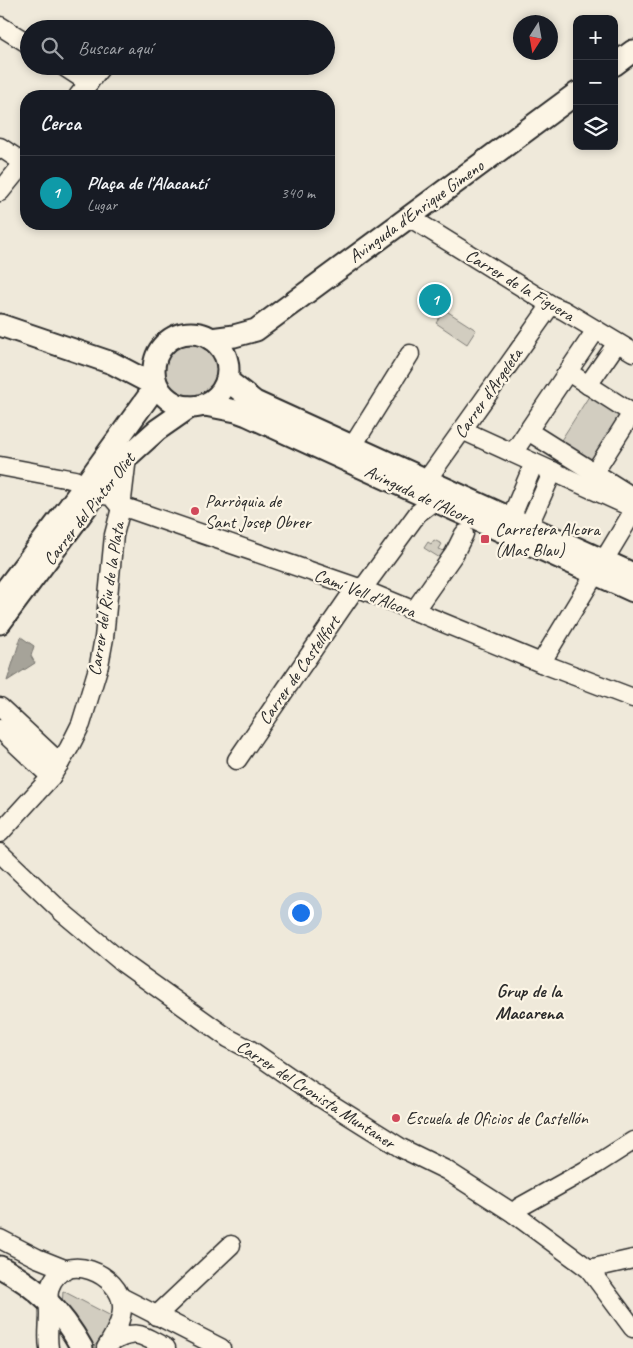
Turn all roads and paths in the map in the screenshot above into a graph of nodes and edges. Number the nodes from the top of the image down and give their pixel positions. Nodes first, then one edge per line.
1 (0, 26) edge
2 (20, 38) edge
3 (633, 51) edge
4 (618, 62) edge
5 (70, 75) edge
6 (95, 75) edge
7 (83, 90) edge
8 (573, 96) edge
9 (0, 147) edge
10 (20, 159) edge
11 (20, 168) edge
12 (0, 192) edge
13 (409, 217) junction
14 (551, 305) junction
15 (0, 324) edge
16 (256, 330) junction
17 (596, 330) junction
18 (212, 339) junction
19 (617, 343) junction
20 (633, 352) edge
21 (410, 354) dead end
22 (155, 356) junction
23 (112, 363) junction
24 (568, 372) junction
25 (228, 374) junction
26 (588, 385) junction
27 (156, 386) junction
28 (197, 406) junction
29 (462, 430) junction
30 (528, 431) junction
31 (352, 447) junction
32 (513, 453) junction
33 (127, 457) junction
34 (534, 463) junction
35 (0, 466) edge
36 (553, 471) junction
37 (594, 473) junction
38 (90, 490) junction
39 (424, 497) junction
40 (633, 497) edge
41 (121, 508) junction
42 (633, 510) edge
43 (519, 523) junction
44 (464, 534) dead end
45 (600, 567) junction
46 (633, 574) edge
47 (359, 588) junction
48 (633, 591) edge
49 (0, 597) edge
50 (414, 611) junction
51 (0, 623) edge
52 (541, 663) junction
53 (633, 698) edge
54 (0, 707) edge
55 (0, 729) edge
56 (237, 760) dead end
57 (55, 770) junction
58 (0, 833) edge
59 (0, 853) edge
60 (633, 1141) edge
61 (513, 1213) junction
62 (0, 1239) edge
63 (231, 1245) dead end
64 (633, 1259) edge
65 (0, 1267) edge
66 (589, 1269) junction
67 (67, 1270) junction
68 (121, 1297) junction
69 (48, 1301) junction
70 (156, 1316) junction
71 (633, 1328) edge
72 (108, 1345) edge
73 (50, 1348) edge
74 (82, 1348) edge
75 (166, 1348) edge
76 (221, 1348) edge

1 - 2 street
3 - 4 main road
5 - 7 street
6 - 7 street
8 - 13 main road, Avinguda d'Enrique Gimeno
9 - 10 street
11 - 12 street
13 - 14 street, Carrer de la Figuera
13 - 16 main road, Avinguda d'Enrique Gimeno
14 - 17 street, Carrer de la Figuera
14 - 29 street, Carrer d'Argeleta
15 - 23 main road
16 - 18 main road, Avinguda d'Enrique Gimeno
16 - 25 main road, Avinguda d'Enrique Gimeno
17 - 19 street, Carrer de la Figuera
17 - 24 street
18 - 22 main road
18 - 25 main road
19 - 20 street, Carrer de la Figuera
19 - 26 street
21 - 31 street
22 - 23 main road
22 - 27 main road
23 - 27 main road
24 - 26 street
24 - 30 street
25 - 28 main road
25 - 31 main road, Avinguda de l'Alcora
26 - 37 street
27 - 28 main road
27 - 38 main road, Carrer del Pintor Oliet
28 - 33 main road, Carrer del Pintor Oliet
28 - 39 main road, Avinguda de l'Alcora
29 - 32 street
29 - 39 street, Carrer d'Argeleta
30 - 32 street
30 - 37 street
31 - 39 main road, Avinguda de l'Alcora
32 - 34 street
33 - 38 main road, Carrer del Pintor Oliet
33 - 41 street, Carrer del Riu de la Plata
34 - 36 street
34 - 43 street
35 - 38 street, Camí Vell d'Alcora
36 - 42 street
36 - 43 street
37 - 40 street
38 - 41 street, Camí Vell d'Alcora
38 - 49 main road, Carrer del Pintor Oliet
38 - 51 main road, Carrer del Pintor Oliet
39 - 43 main road, Avinguda de l'Alcora
39 - 45 main road, Avinguda de l'Alcora
39 - 47 street, Carrer de Castellfort
41 - 47 street, Camí Vell d'Alcora
41 - 57 street, Carrer del Riu de la Plata
42 - 45 street
43 - 45 main road, Avinguda de l'Alcora
44 - 50 street
45 - 46 main road, Avinguda de l'Alcora
45 - 48 main road, Avinguda de l'Alcora
45 - 52 street
47 - 50 street, Camí Vell d'Alcora
47 - 56 street, Carrer de Castellfort
50 - 52 street, Camí Vell d'Alcora
52 - 53 street, Camí Vell d'Alcora
54 - 57 street
55 - 57 street
57 - 58 street, Carrer del Riu de la Plata
59 - 61 street, Carrer del Cronista Muntaner
60 - 61 street
61 - 66 street, Carrer del Cronista Muntaner
62 - 67 street
63 - 70 street
64 - 66 street
65 - 69 main road
66 - 71 street, Carrer del Cronista Muntaner
67 - 68 street
67 - 69 street
68 - 70 street
68 - 72 street
69 - 73 street
69 - 74 main road
70 - 76 street
72 - 75 street

